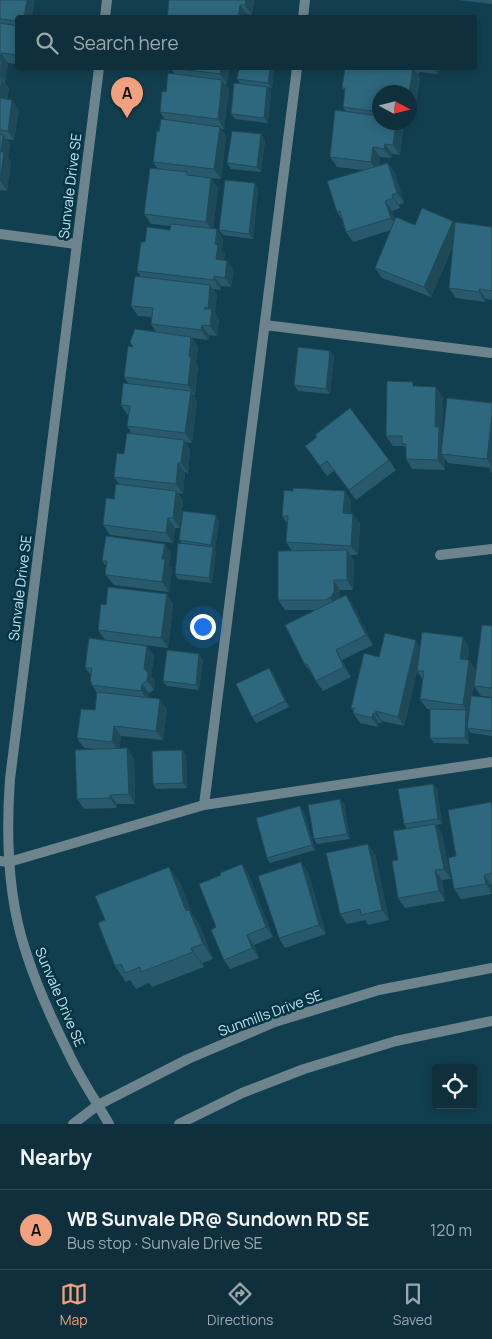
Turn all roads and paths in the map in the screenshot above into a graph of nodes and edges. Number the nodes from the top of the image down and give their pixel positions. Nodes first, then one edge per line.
1 (107, 0) edge
2 (305, 0) edge
3 (105, 15) edge
4 (303, 15) edge
5 (98, 70) edge
6 (297, 70) edge
7 (0, 234) edge
8 (76, 244) junction
9 (265, 325) junction
10 (492, 353) edge
11 (492, 549) edge
12 (440, 555) dead end
13 (492, 762) edge
14 (204, 805) junction
15 (5, 861) edge
16 (492, 968) edge
17 (492, 1021) edge
18 (98, 1105) junction
19 (73, 1124) edge
20 (108, 1124) edge
21 (179, 1124) edge

1 - 3 street
2 - 4 street
5 - 8 street, Sunvale Drive SE
6 - 9 street
7 - 8 street
8 - 15 street, Sunvale Drive SE
9 - 10 street
9 - 14 street
11 - 12 street
13 - 14 street
14 - 15 street
15 - 18 street, Sunvale Drive SE
16 - 18 street, Sunmills Drive SE
17 - 21 street
18 - 19 street, Sunmills Drive SE
18 - 20 street, Sunvale Drive SE

